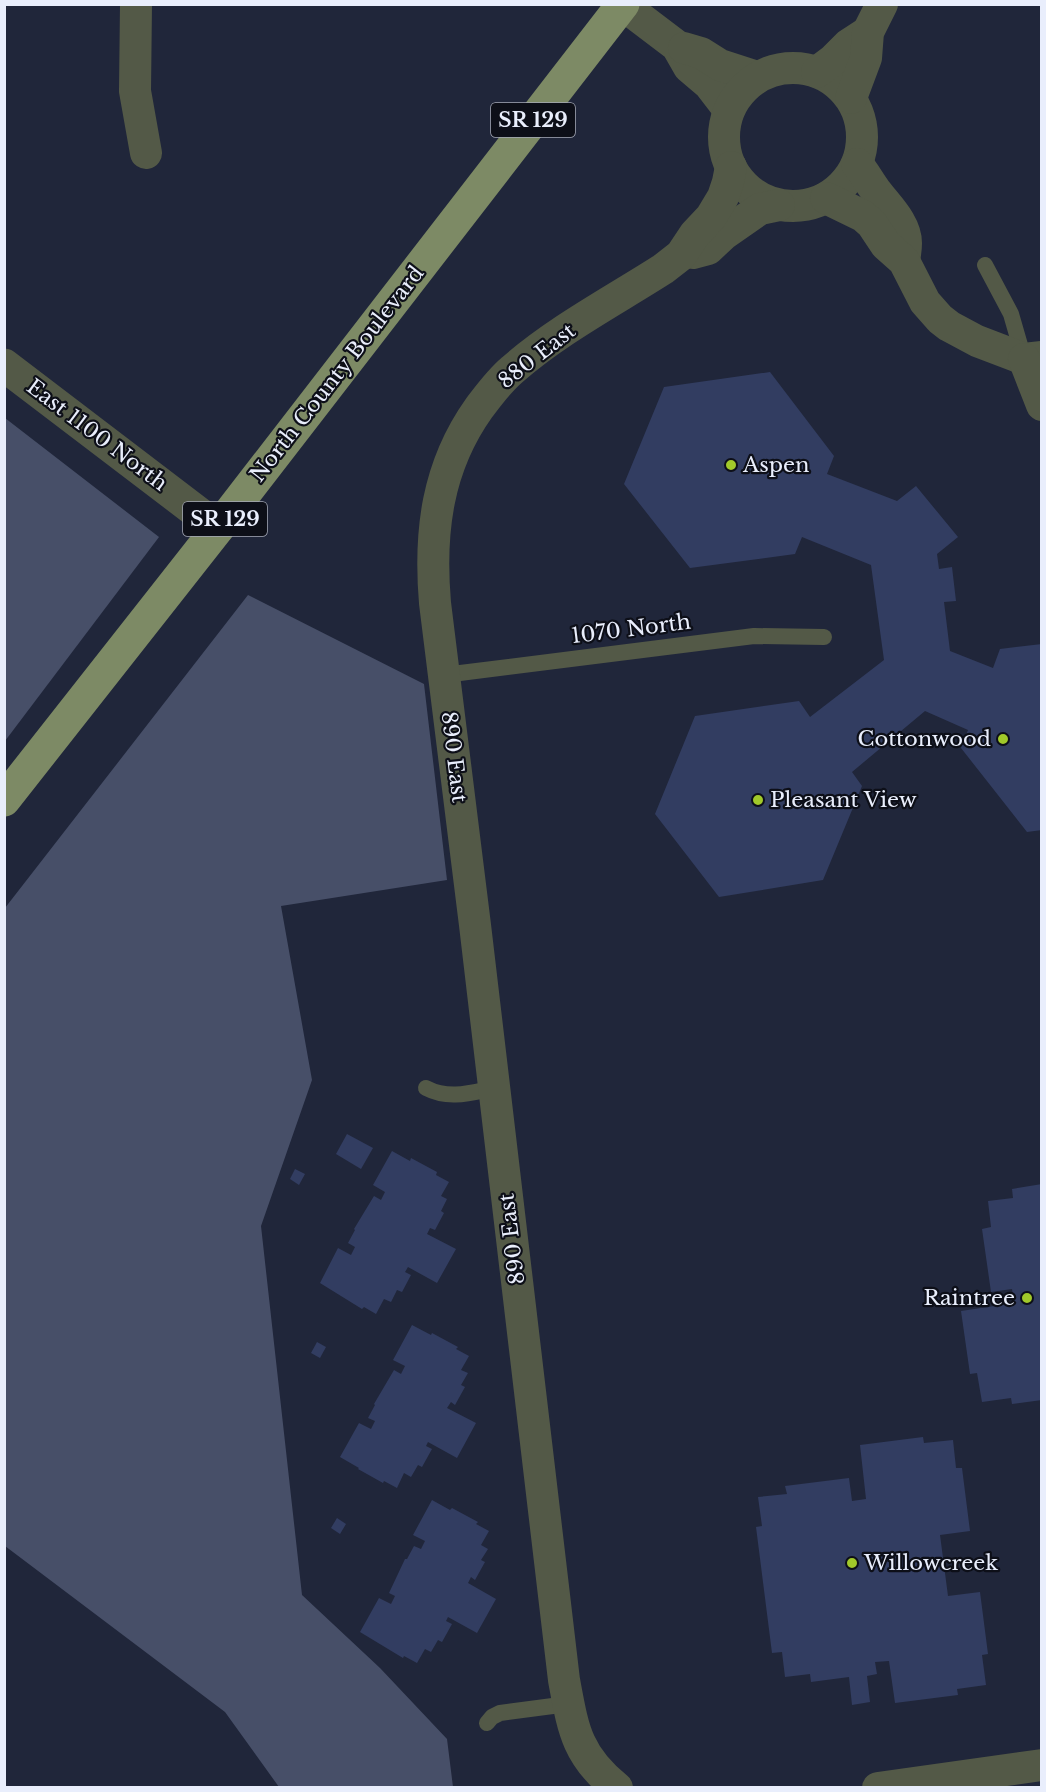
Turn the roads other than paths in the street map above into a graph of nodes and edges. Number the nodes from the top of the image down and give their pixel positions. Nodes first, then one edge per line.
1 (136, 4) edge
2 (623, 4) edge
3 (882, 4) edge
4 (868, 32) junction
5 (677, 46) junction
6 (817, 72) junction
7 (757, 77) junction
8 (851, 98) junction
9 (729, 110) junction
10 (146, 153) dead end
11 (857, 164) junction
12 (730, 167) junction
13 (826, 198) junction
14 (779, 205) junction
15 (681, 255) junction
16 (904, 261) junction
17 (985, 265) dead end
18 (1033, 358) edge
19 (4, 365) edge
20 (1041, 405) edge
21 (218, 528) junction
22 (824, 637) dead end
23 (444, 675) junction
24 (4, 800) edge
25 (426, 1088) dead end
26 (494, 1088) junction
27 (568, 1704) junction
28 (487, 1723) dead end
29 (1041, 1765) edge
30 (927, 1784) edge
31 (617, 1788) edge
32 (878, 1788) edge

1 - 10 street
2 - 5 street
2 - 21 main road, North County Boulevard / SR 129
3 - 4 street
4 - 6 street
4 - 8 street
5 - 7 street
5 - 9 street
6 - 7 street
6 - 8 street
7 - 9 street
8 - 11 street
9 - 12 street
11 - 13 street
11 - 16 street
12 - 14 street
12 - 15 street, 880 East
13 - 14 street
13 - 16 street
14 - 15 street, 880 East
15 - 23 street, 880 East
16 - 18 street
17 - 18 lane
18 - 20 street
19 - 21 street, East 1100 North
21 - 24 main road, North County Boulevard / SR 129
22 - 23 lane, 1070 North
23 - 26 street, 890 East
25 - 26 lane
26 - 27 street, 890 East
27 - 28 lane
27 - 31 street, 890 East
29 - 30 street
30 - 32 street

